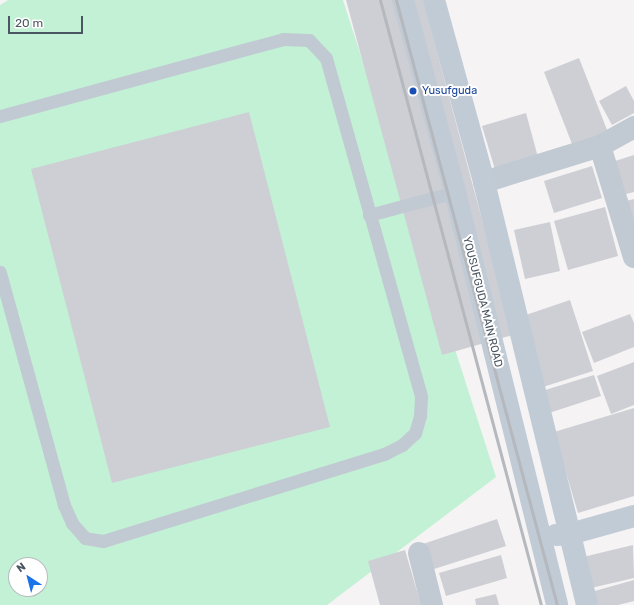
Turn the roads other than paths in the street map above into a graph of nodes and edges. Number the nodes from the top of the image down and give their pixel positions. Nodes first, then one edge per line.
1 (403, 0) edge
2 (434, 0) edge
3 (0, 116) edge
4 (634, 127) edge
5 (600, 146) junction
6 (484, 182) junction
7 (455, 192) junction
8 (369, 215) junction
9 (634, 257) edge
10 (0, 272) edge
11 (634, 516) edge
12 (570, 534) junction
13 (540, 537) junction
14 (419, 553) dead end
15 (432, 605) edge
16 (557, 605) edge
17 (587, 605) edge

1 - 7 main road, YOUSUFGUDA MAIN ROAD
2 - 6 main road
3 - 8 lane
4 - 5 street
5 - 6 street
5 - 9 street
6 - 12 main road
7 - 8 lane
7 - 13 main road, YOUSUFGUDA MAIN ROAD
8 - 10 lane
11 - 12 main road
12 - 13 main road
12 - 17 main road
13 - 16 main road, YOUSUFGUDA MAIN ROAD
14 - 15 street

